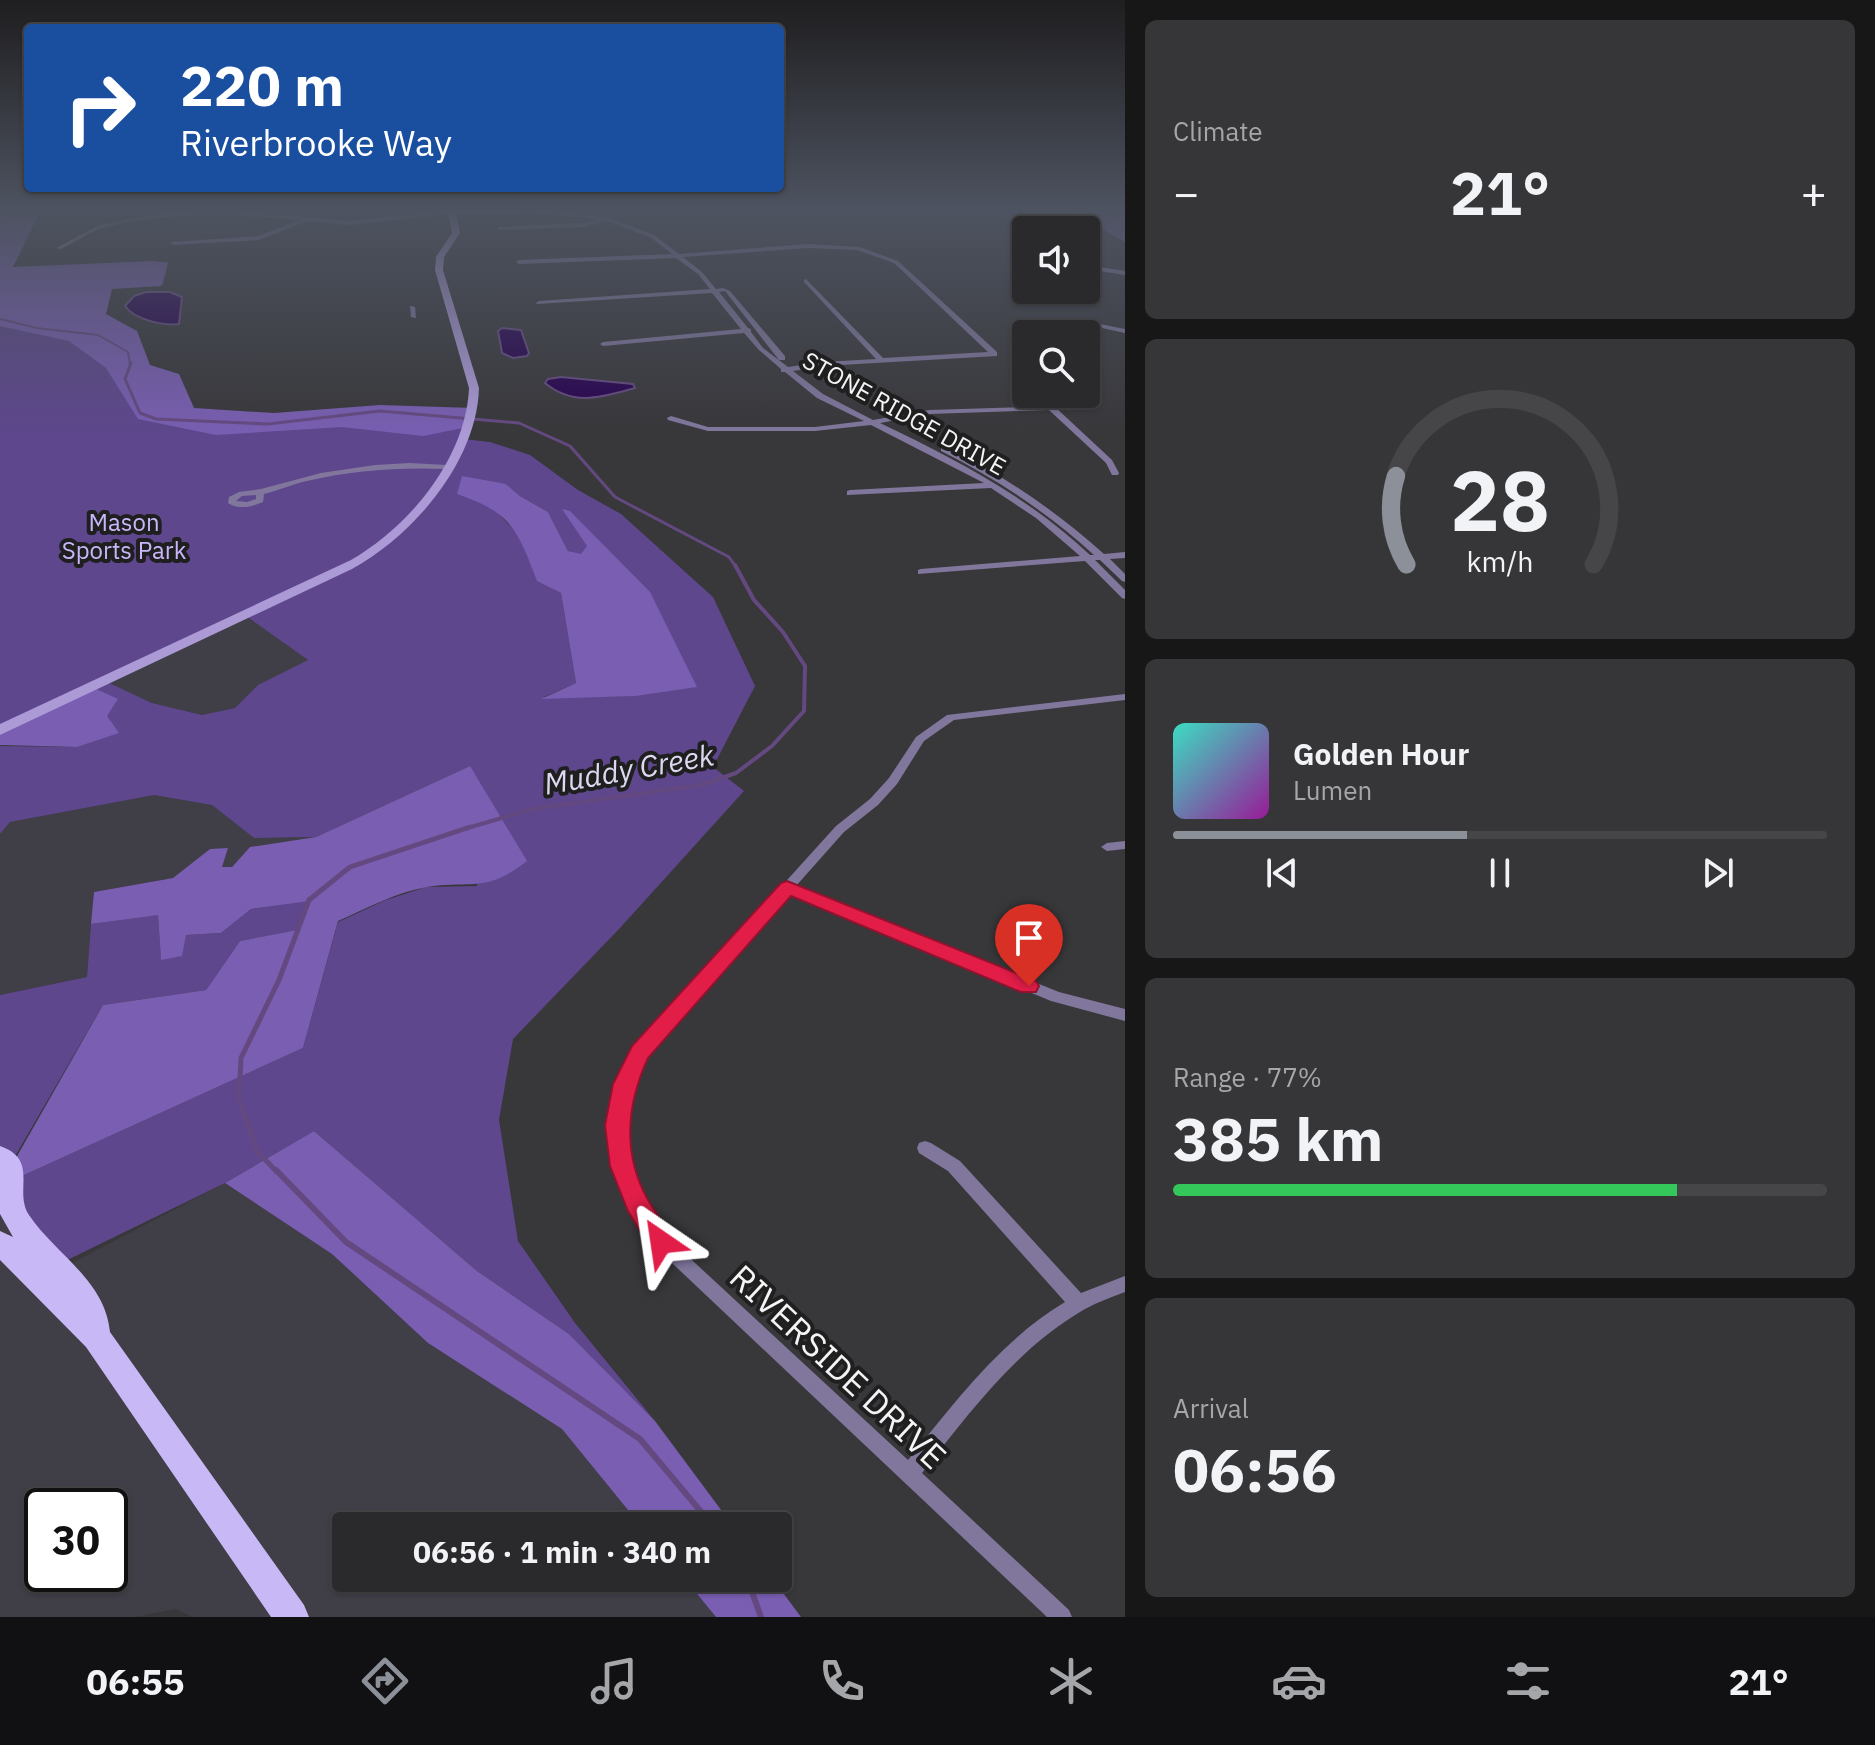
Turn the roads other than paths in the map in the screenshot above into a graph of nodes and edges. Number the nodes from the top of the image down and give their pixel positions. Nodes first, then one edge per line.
1 (443, 284) edge
2 (709, 284) edge
3 (720, 284) edge
4 (809, 284) edge
5 (920, 284) edge
6 (726, 290) junction
7 (716, 291) junction
8 (539, 303) dead end
9 (412, 307) dead end
10 (414, 317) dead end
11 (1100, 326) edge
12 (746, 330) junction
13 (756, 330) junction
14 (1125, 331) edge
15 (603, 344) dead end
16 (882, 361) junction
17 (788, 369) junction
18 (671, 418) dead end
19 (875, 421) junction
20 (447, 467) junction
21 (1115, 473) dead end
22 (1005, 482) junction
23 (993, 486) junction
24 (260, 493) dead end
25 (850, 493) dead end
26 (1125, 555) edge
27 (1103, 557) junction
28 (1089, 558) junction
29 (921, 572) dead end
30 (1125, 579) edge
31 (1125, 596) edge
32 (1125, 697) edge
33 (0, 730) edge
34 (1125, 845) edge
35 (1107, 847) dead end
36 (787, 887) junction
37 (1125, 1015) edge
38 (925, 1148) dead end
39 (0, 1157) edge
40 (5, 1200) edge
41 (0, 1244) edge
42 (1125, 1284) edge
43 (1078, 1303) junction
44 (96, 1337) junction
45 (910, 1473) junction
46 (292, 1617) edge
47 (1062, 1617) edge

1 - 20 street
2 - 7 street, STONE RIDGE DRIVE
3 - 6 street, STONE RIDGE DRIVE
4 - 16 street
5 - 16 street
6 - 7 street
6 - 13 street, STONE RIDGE DRIVE
7 - 8 street
7 - 12 street, STONE RIDGE DRIVE
9 - 10 street
11 - 14 street
12 - 13 street
12 - 15 street
12 - 17 street, STONE RIDGE DRIVE
13 - 17 street, STONE RIDGE DRIVE
16 - 17 street
17 - 19 street, STONE RIDGE DRIVE
18 - 19 street
19 - 21 street
19 - 22 street, STONE RIDGE DRIVE
19 - 23 street, STONE RIDGE DRIVE
20 - 24 street
20 - 33 street
22 - 23 street
22 - 27 street, STONE RIDGE DRIVE
23 - 25 street
23 - 28 street, STONE RIDGE DRIVE
26 - 27 street
27 - 28 street
27 - 30 street, STONE RIDGE DRIVE
28 - 29 street
28 - 31 street, STONE RIDGE DRIVE
32 - 36 street, RIVERSIDE DRIVE
34 - 35 street
36 - 37 street
36 - 45 street, RIVERSIDE DRIVE
38 - 43 street
39 - 40 main road
40 - 44 main road
41 - 44 main road
42 - 43 street
43 - 45 street
44 - 46 main road
45 - 47 street, RIVERSIDE DRIVE

